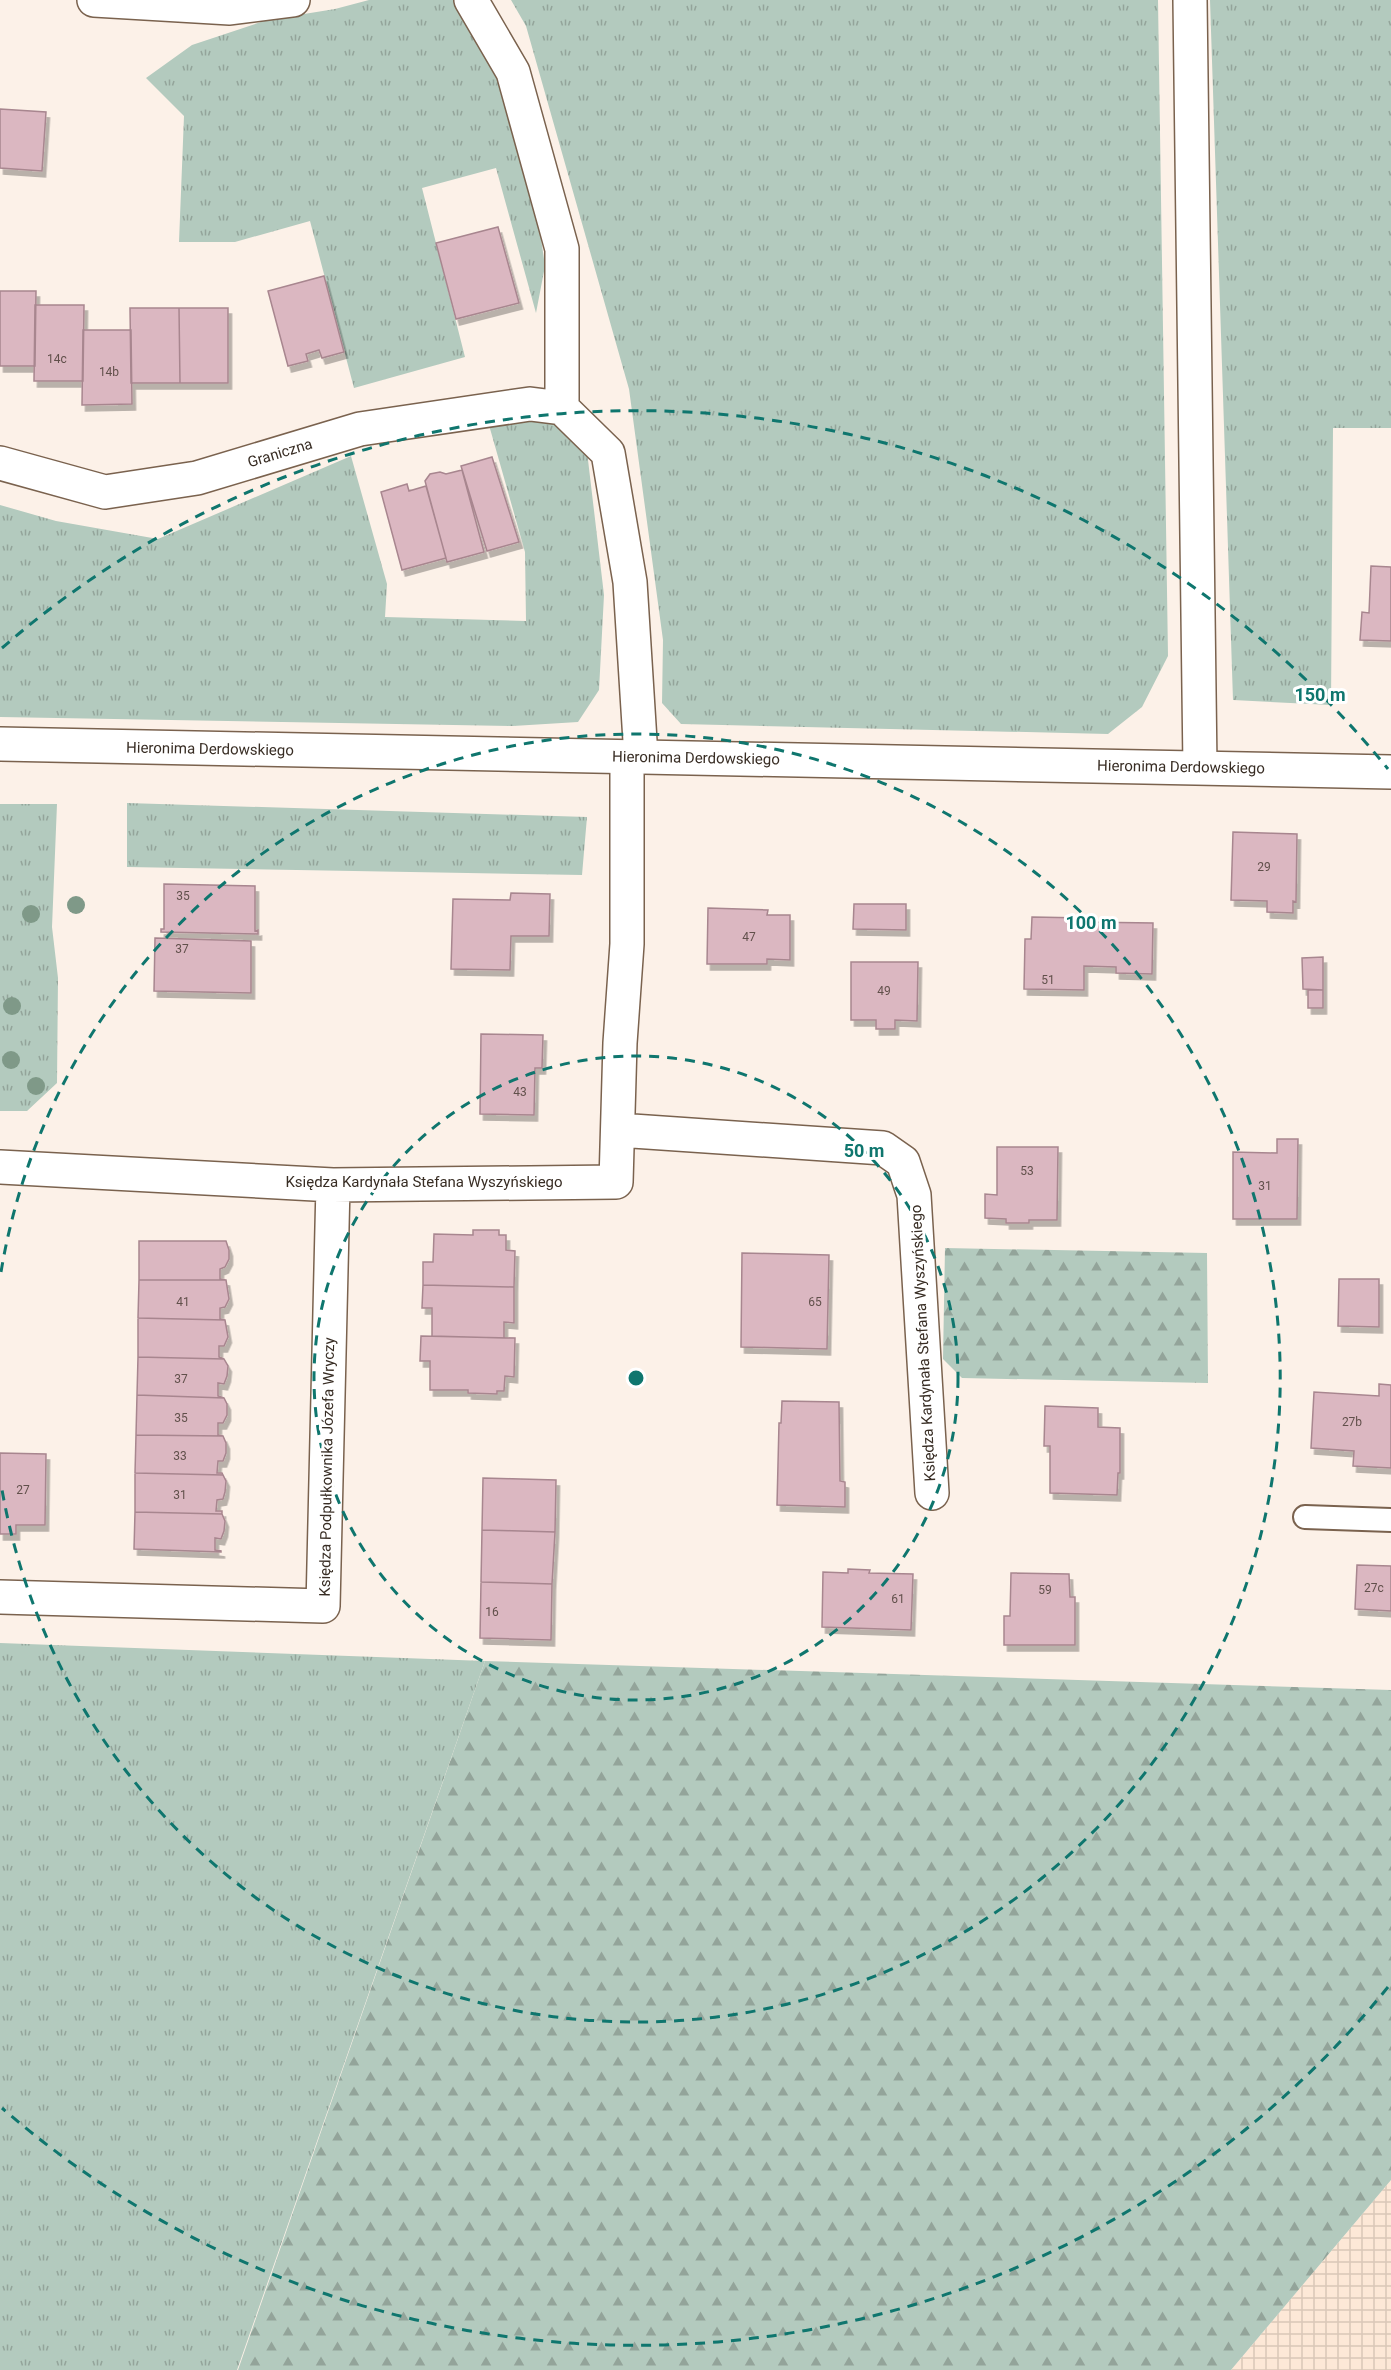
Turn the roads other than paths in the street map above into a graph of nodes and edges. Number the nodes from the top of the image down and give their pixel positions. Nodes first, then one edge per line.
1 (94, 0) edge
2 (293, 0) edge
3 (471, 0) edge
4 (1190, 0) edge
5 (562, 408) junction
6 (0, 463) edge
7 (0, 744) edge
8 (634, 757) junction
9 (1200, 767) junction
10 (1391, 772) edge
11 (618, 1130) junction
12 (0, 1167) edge
13 (333, 1185) junction
14 (932, 1493) dead end
15 (1305, 1516) dead end
16 (1391, 1520) edge
17 (0, 1598) edge

1 - 2 street
3 - 5 street
4 - 9 street
5 - 6 street, Graniczna
5 - 8 street
7 - 8 street, Hieronima Derdowskiego
8 - 9 street, Hieronima Derdowskiego
8 - 11 street, Księdza Kardynała Stefana Wyszyńskiego
9 - 10 street, Hieronima Derdowskiego
11 - 13 street, Księdza Kardynała Stefana Wyszyńskiego
11 - 14 street, Księdza Kardynała Stefana Wyszyńskiego
12 - 13 street, Księdza Kardynała Stefana Wyszyńskiego
13 - 17 street, Księdza Podpułkownika Józefa Wryczy
15 - 16 lane

